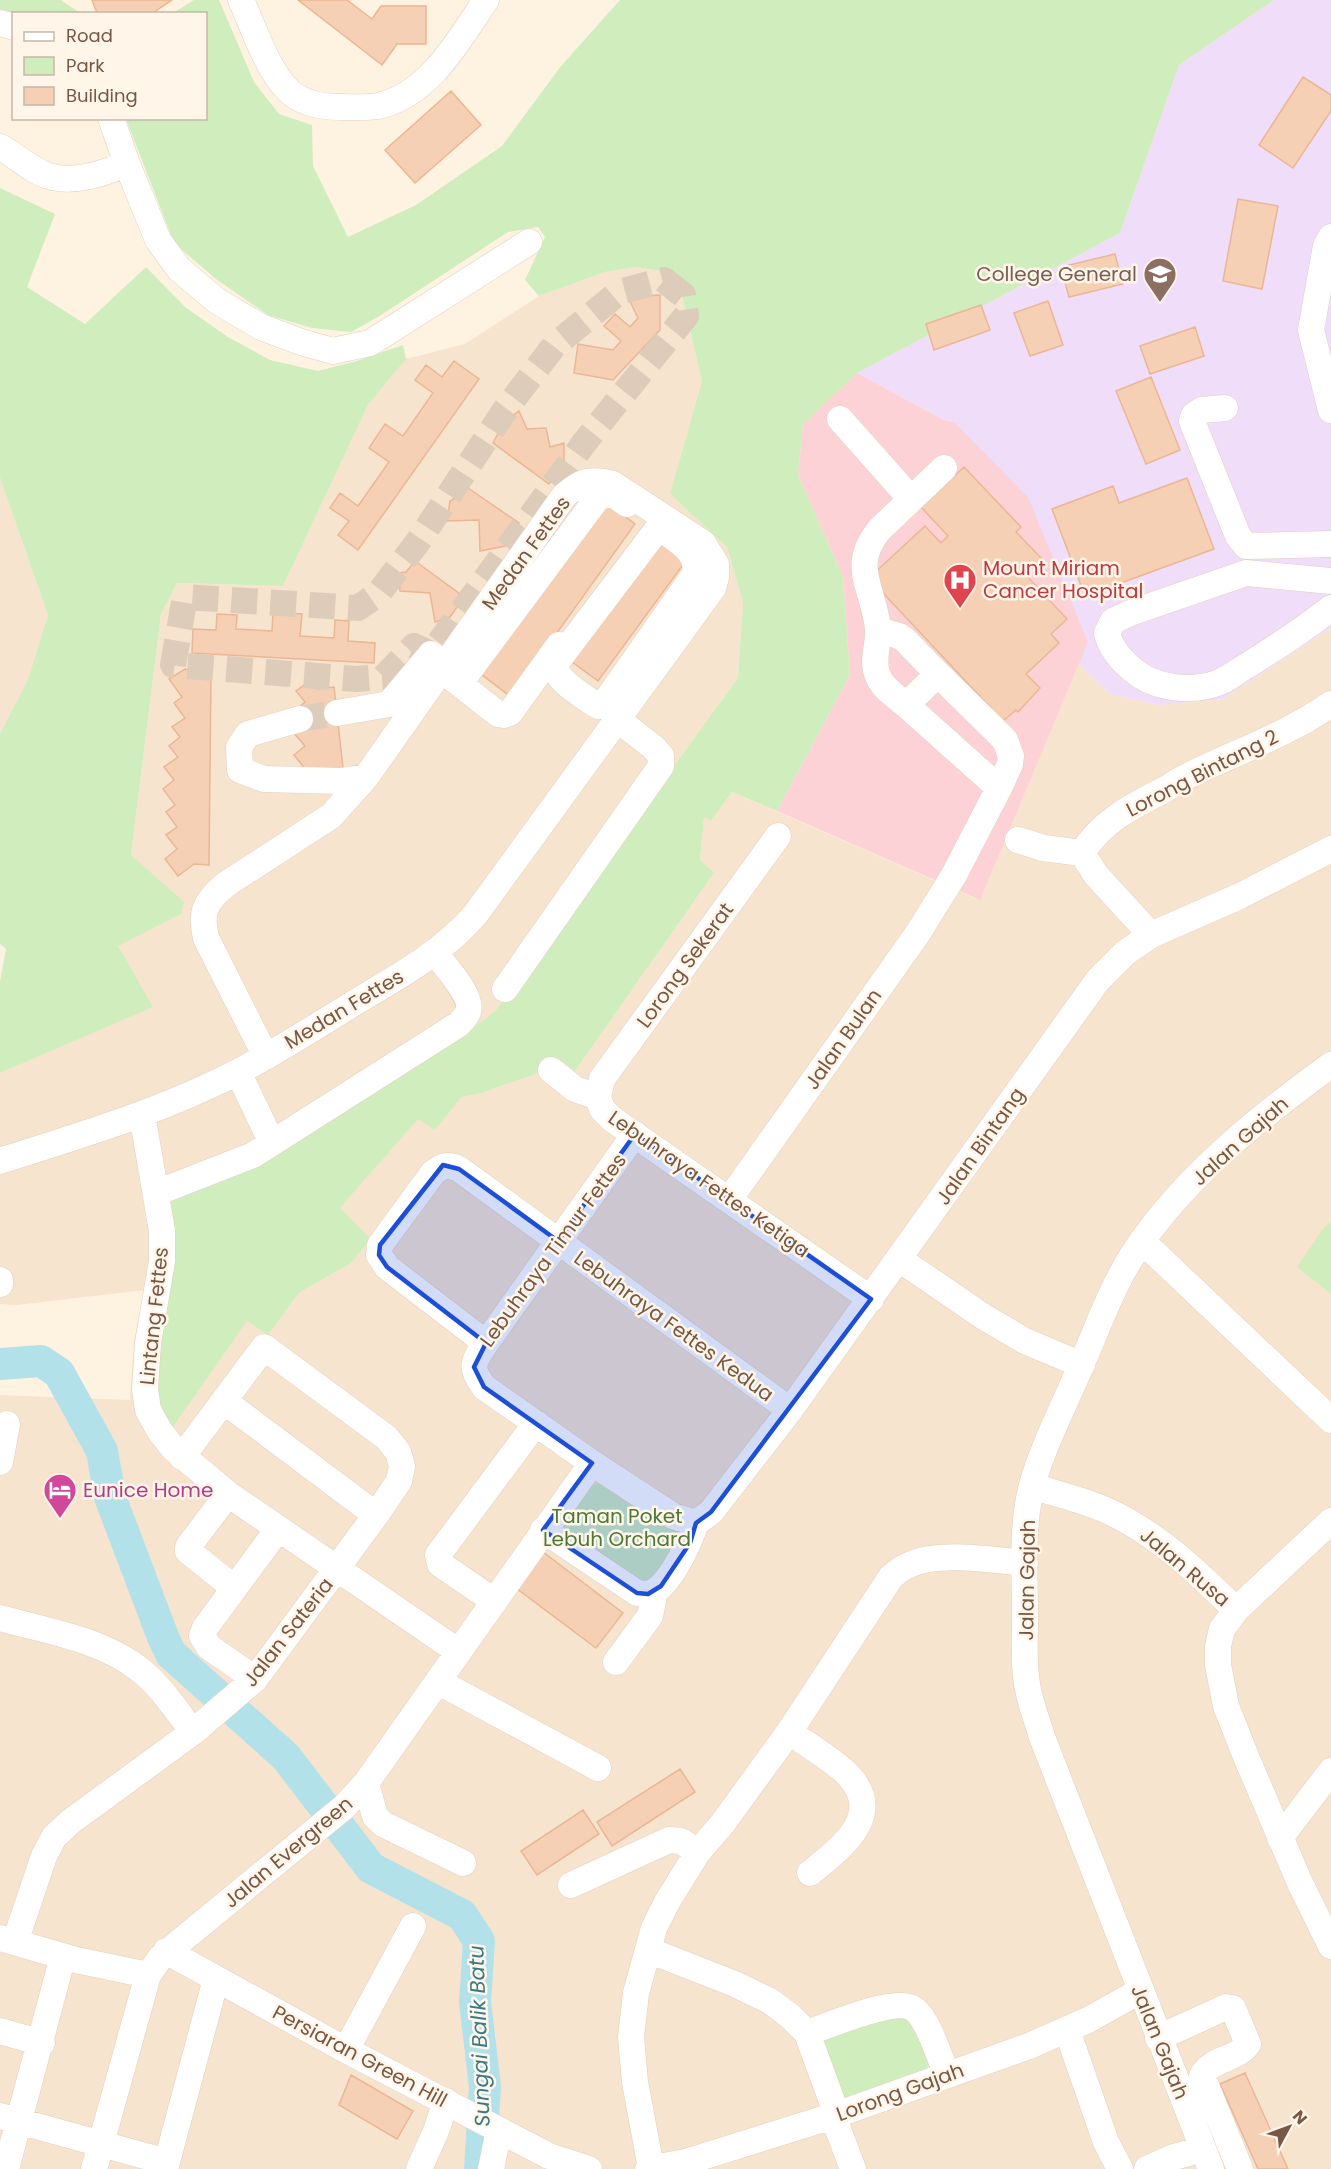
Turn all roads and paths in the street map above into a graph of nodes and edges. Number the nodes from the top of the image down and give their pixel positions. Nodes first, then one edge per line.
1 (241, 0) edge
2 (486, 0) edge
3 (112, 120) edge
4 (0, 147) edge
5 (127, 164) junction
6 (1331, 237) edge
7 (529, 242) dead end
8 (1225, 408) dead end
9 (1331, 411) edge
10 (840, 419) dead end
11 (944, 468) dead end
12 (911, 499) junction
13 (652, 516) junction
14 (1331, 544) edge
15 (1331, 580) edge
16 (1331, 608) edge
17 (878, 630) junction
18 (655, 649) junction
19 (444, 669) junction
20 (938, 674) junction
21 (1331, 704) edge
22 (906, 705) junction
23 (337, 712) tunnel mouth
24 (300, 719) tunnel mouth
25 (618, 720) junction
26 (366, 777) junction
27 (999, 788) junction
28 (778, 836) dead end
29 (1018, 840) dead end
30 (1331, 849) edge
31 (1082, 854) junction
32 (1151, 935) junction
33 (435, 953) junction
34 (505, 989) dead end
35 (266, 1057) junction
36 (1331, 1065) edge
37 (550, 1070) dead end
38 (238, 1072) junction
39 (598, 1096) junction
40 (142, 1114) junction
41 (635, 1134) junction
42 (272, 1143) junction
43 (0, 1161) edge
44 (156, 1193) junction
45 (729, 1200) junction
46 (558, 1241) junction
47 (1142, 1241) junction
48 (899, 1259) junction
49 (870, 1299) junction
50 (486, 1343) junction
51 (1082, 1365) junction
52 (224, 1401) junction
53 (790, 1410) junction
54 (1331, 1420) edge
55 (536, 1423) junction
56 (7, 1424) dead end
57 (182, 1457) junction
58 (0, 1461) edge
59 (592, 1463) junction
60 (1032, 1486) junction
61 (228, 1494) junction
62 (376, 1515) junction
63 (1331, 1521) edge
64 (696, 1523) junction
65 (278, 1529) junction
66 (543, 1530) junction
67 (1025, 1563) junction
68 (337, 1568) junction
69 (234, 1588) junction
70 (655, 1591) junction
71 (494, 1601) junction
72 (1236, 1610) junction
73 (0, 1618) edge
74 (459, 1652) junction
75 (616, 1662) dead end
76 (439, 1682) junction
77 (246, 1687) junction
78 (201, 1725) junction
79 (789, 1732) junction
80 (598, 1768) dead end
81 (1331, 1771) edge
82 (366, 1783) junction
83 (1280, 1838) junction
84 (698, 1852) junction
85 (463, 1863) dead end
86 (810, 1873) dead end
87 (572, 1885) dead end
88 (413, 1926) dead end
89 (7, 1940) edge
90 (1331, 1946) edge
91 (648, 1950) junction
92 (166, 1951) junction
93 (63, 1956) junction
94 (148, 1975) junction
95 (216, 1978) junction
96 (1140, 1991) junction
97 (1067, 2030) junction
98 (0, 2031) edge
99 (807, 2033) junction
100 (1158, 2038) junction
101 (42, 2043) junction
102 (346, 2050) junction
103 (947, 2075) junction
104 (452, 2104) junction
105 (835, 2115) junction
106 (10, 2118) edge
107 (494, 2127) junction
108 (101, 2144) junction
109 (1207, 2159) edge
110 (166, 2166) edge
111 (6, 2169) edge
112 (94, 2169) edge
113 (418, 2169) edge
114 (491, 2169) edge
115 (589, 2169) edge
116 (650, 2169) edge
117 (853, 2169) edge
118 (1120, 2169) edge
119 (1147, 2169) edge
120 (1240, 2169) edge

1 - 2 street
3 - 5 street
4 - 5 street
5 - 7 street
6 - 9 street
8 - 14 street
10 - 12 street
11 - 12 street
12 - 17 street
13 - 18 street, Medan Fettes
13 - 19 street, Medan Fettes
13 - 19 street
15 - 16 street
17 - 20 street, Jalan Bulan
17 - 22 street
18 - 18 street
18 - 25 street, Medan Fettes
19 - 23 street
19 - 26 street, Medan Fettes
20 - 22 street
20 - 27 street, Jalan Bulan
21 - 31 street, Lorong Bintang 2
22 - 27 street
24 - 26 street
25 - 33 street, Medan Fettes
25 - 34 street
26 - 35 street, Medan Fettes
27 - 45 street, Jalan Bulan
28 - 39 street, Lorong Sekerat
29 - 31 street
30 - 32 street, Jalan Bintang
31 - 32 street
32 - 48 street, Jalan Bintang
33 - 35 street, Medan Fettes
33 - 42 street
35 - 38 street, Medan Fettes
36 - 47 street, Jalan Gajah
37 - 39 street, Lebuhraya Fettes Ketiga
38 - 40 street, Medan Fettes
38 - 42 street
39 - 41 street, Lebuhraya Fettes Ketiga
40 - 43 street, Medan Fettes
40 - 44 street, Lintang Fettes
41 - 45 street, Lebuhraya Fettes Ketiga
41 - 46 street, Lebuhraya Timur Fettes
42 - 44 street
44 - 57 street, Lintang Fettes
45 - 49 street, Lebuhraya Fettes Ketiga
46 - 50 street, Lebuhraya Timur Fettes
46 - 50 street, Lebuhraya Fettes Kedua
46 - 53 street, Lebuhraya Fettes Kedua
47 - 51 street, Jalan Gajah
47 - 54 street
48 - 49 street, Jalan Bintang
48 - 51 street
49 - 53 street, Jalan Bintang
50 - 55 street, Lebuhraya Timur Fettes
51 - 60 street, Jalan Gajah
52 - 57 street
52 - 62 street
52 - 62 street, Jalan Sateria
53 - 64 street, Jalan Bintang
55 - 59 street
55 - 71 street
56 - 58 street
57 - 61 street, Lintang Fettes
59 - 64 street
59 - 66 street, Jalan Evergreen
60 - 67 street, Jalan Gajah
60 - 72 street, Jalan Rusa
61 - 65 street, Lintang Fettes
61 - 69 street
62 - 68 street, Jalan Sateria
63 - 72 street
64 - 70 street
65 - 68 street, Lintang Fettes
65 - 69 street
66 - 70 street
66 - 71 street, Jalan Evergreen
67 - 79 street
67 - 96 street, Jalan Gajah
68 - 74 street, Lintang Fettes
68 - 77 street, Jalan Sateria
69 - 77 street
70 - 75 street
71 - 74 street, Jalan Evergreen
72 - 83 street
73 - 78 street
74 - 76 street, Jalan Evergreen
76 - 80 street
76 - 82 street, Jalan Evergreen
77 - 78 street, Jalan Sateria
78 - 89 street, Jalan Sateria
79 - 84 street
79 - 86 street
81 - 83 street
82 - 85 street
82 - 92 street, Jalan Evergreen
83 - 90 street
84 - 87 street
84 - 91 street
88 - 102 street
89 - 93 street
91 - 99 street
91 - 116 street
92 - 94 street, Jalan Evergreen
92 - 95 street, Persiaran Green Hill
93 - 94 street
93 - 101 street
94 - 108 street, Jalan Evergreen
95 - 102 street, Persiaran Green Hill
95 - 110 street
96 - 97 street, Lorong Gajah
96 - 100 street, Jalan Gajah
97 - 103 street, Lorong Gajah
97 - 118 street
98 - 101 street
99 - 103 street
99 - 105 street
100 - 109 street, Jalan Gajah
100 - 120 street
101 - 106 street
102 - 104 street, Persiaran Green Hill
103 - 105 street, Lorong Gajah
104 - 107 street, Persiaran Green Hill
104 - 113 street
105 - 116 street, Lorong Gajah
105 - 117 street
106 - 108 street
106 - 111 street
107 - 114 street
107 - 115 street, Persiaran Green Hill
108 - 110 street
108 - 112 street, Jalan Evergreen
109 - 119 street

